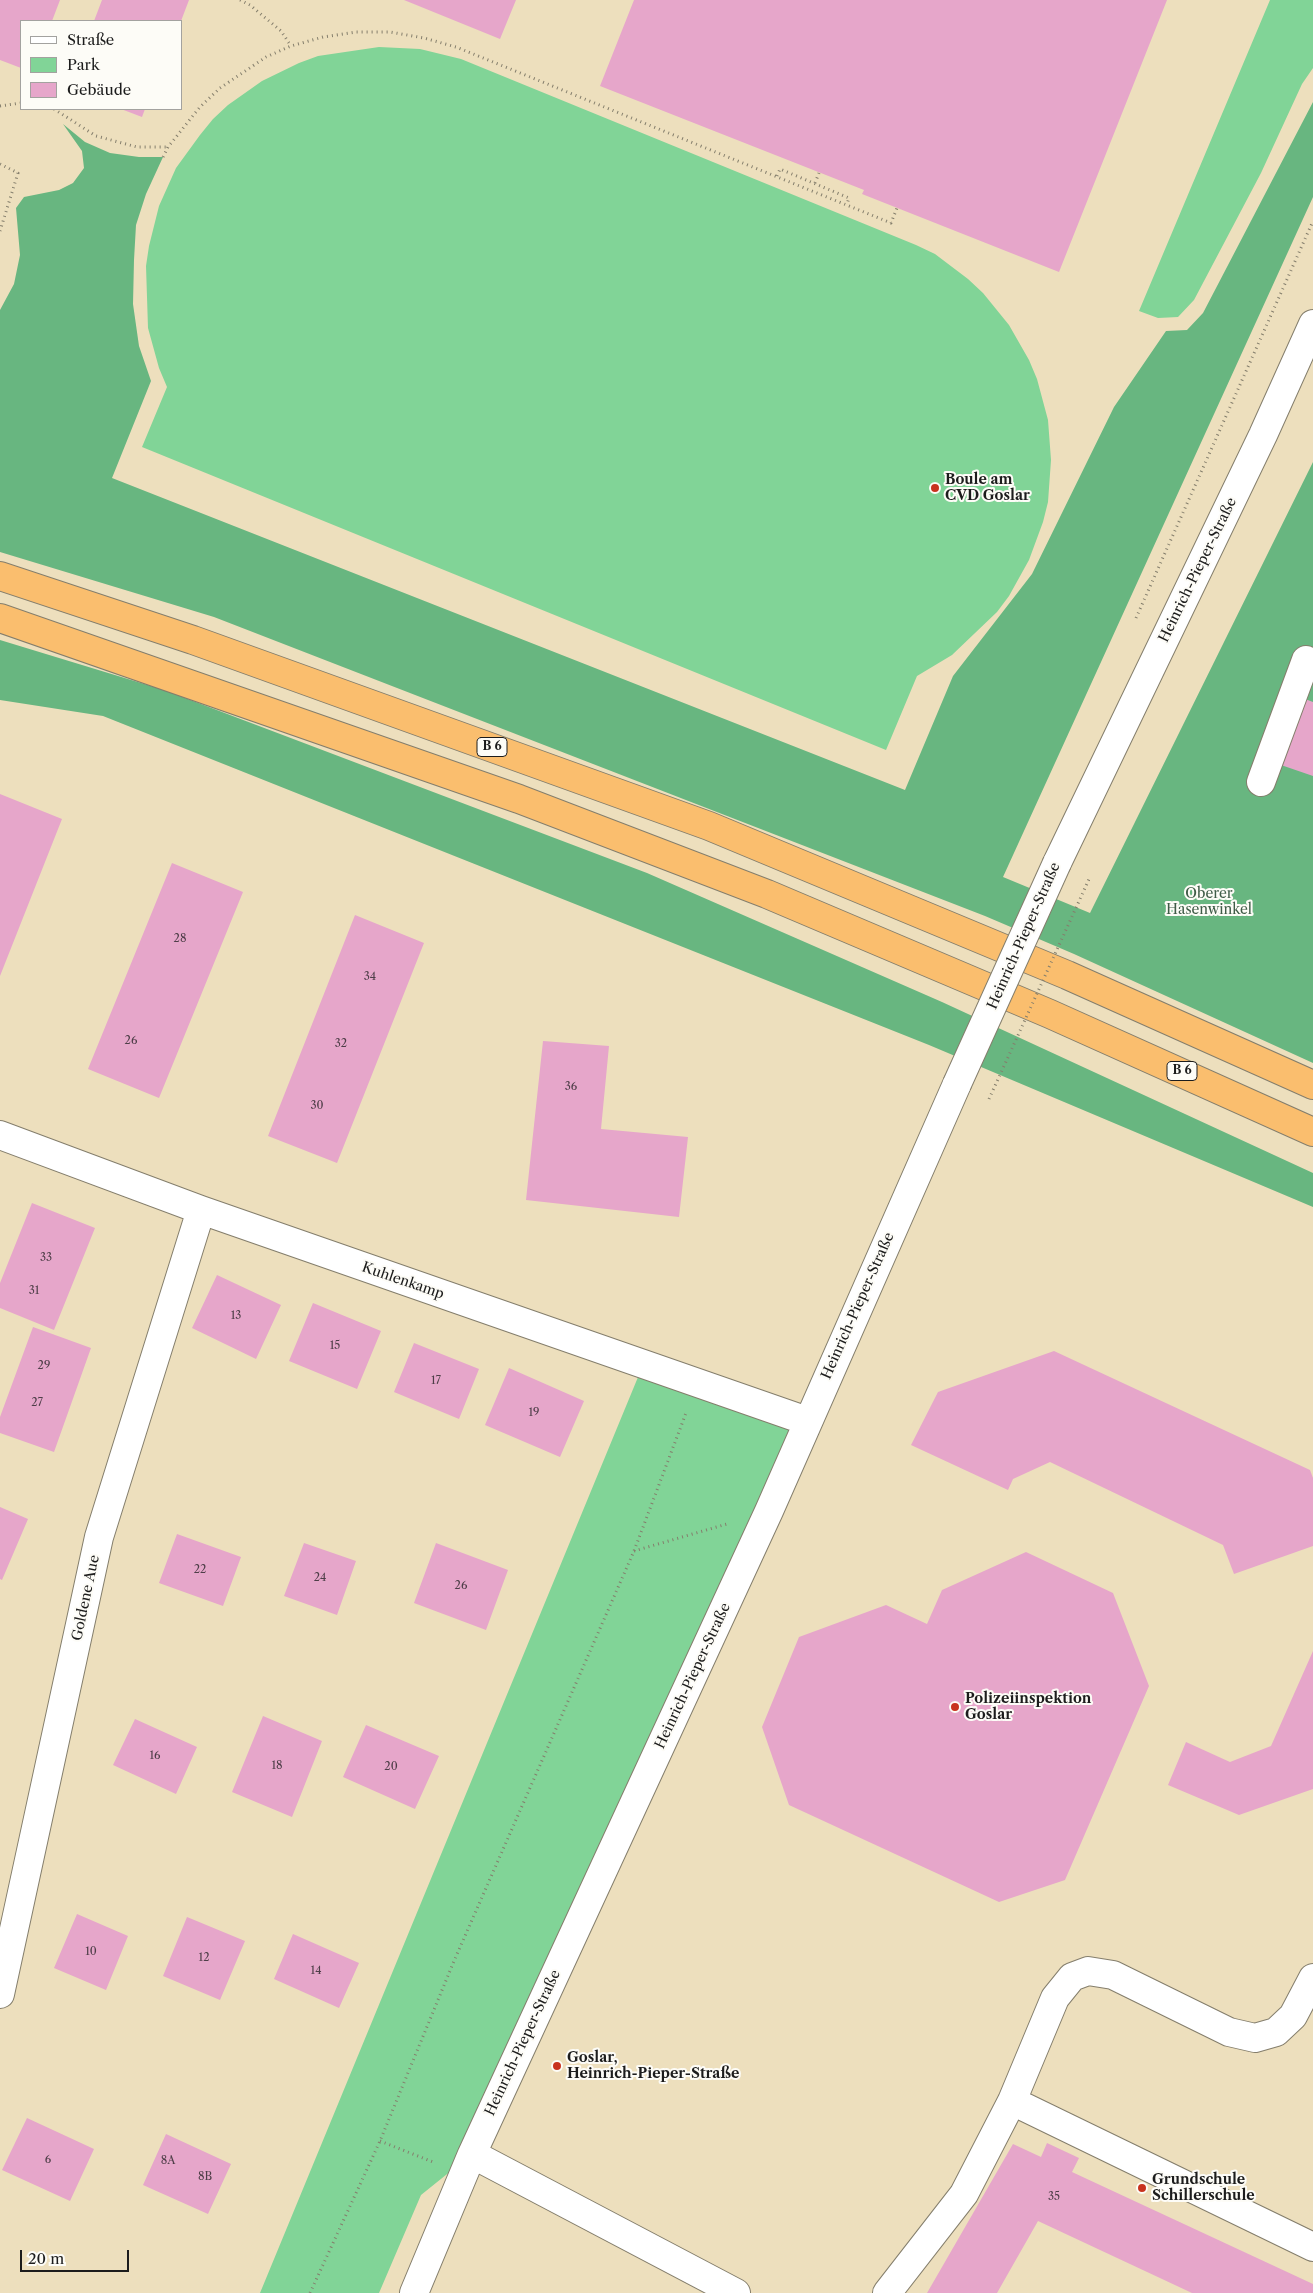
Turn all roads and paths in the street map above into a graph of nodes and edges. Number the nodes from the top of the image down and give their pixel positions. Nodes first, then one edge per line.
1 (240, 0) edge
2 (290, 46) junction
3 (20, 103) edge
4 (0, 106) edge
5 (56, 110) edge
6 (168, 147) junction
7 (163, 157) dead end
8 (0, 164) edge
9 (819, 173) dead end
10 (777, 176) junction
11 (815, 183) junction
12 (847, 204) junction
13 (897, 208) dead end
14 (1313, 221) edge
15 (0, 232) edge
16 (1313, 324) edge
17 (0, 576) edge
18 (0, 618) edge
19 (1132, 626) dead end
20 (1313, 663) edge
21 (1261, 782) dead end
22 (1090, 877) dead end
23 (1313, 1085) edge
24 (989, 1099) dead end
25 (1313, 1132) edge
26 (0, 1135) edge
27 (201, 1210) junction
28 (697, 1384) junction
29 (807, 1421) junction
30 (769, 1511) junction
31 (634, 1551) junction
32 (1313, 1978) edge
33 (0, 1994) edge
34 (1012, 2101) junction
35 (380, 2141) junction
36 (468, 2164) junction
37 (1313, 2246) edge
38 (310, 2293) edge
39 (414, 2293) edge
40 (736, 2293) edge
41 (887, 2293) edge

1 - 2 path
2 - 6 path
2 - 10 path
3 - 4 path
5 - 6 path
6 - 7 path
8 - 15 path
9 - 11 path
10 - 11 path
10 - 12 path
11 - 12 path
12 - 13 path
14 - 19 path
16 - 29 street, Heinrich-Pieper-Straße, bridge
17 - 23 highway, B 6
18 - 25 highway, B 6
20 - 21 street
22 - 24 path, bridge
26 - 27 street, Kuhlenkamp
27 - 28 street, Kuhlenkamp
27 - 33 street, Goldene Aue
28 - 29 street, Kuhlenkamp
28 - 31 path
29 - 30 street, Heinrich-Pieper-Straße
30 - 31 path
30 - 36 street, Heinrich-Pieper-Straße
31 - 35 path
32 - 34 street
34 - 37 street
34 - 41 street
35 - 36 path
35 - 38 path
36 - 39 street, Heinrich-Pieper-Straße
36 - 40 street

